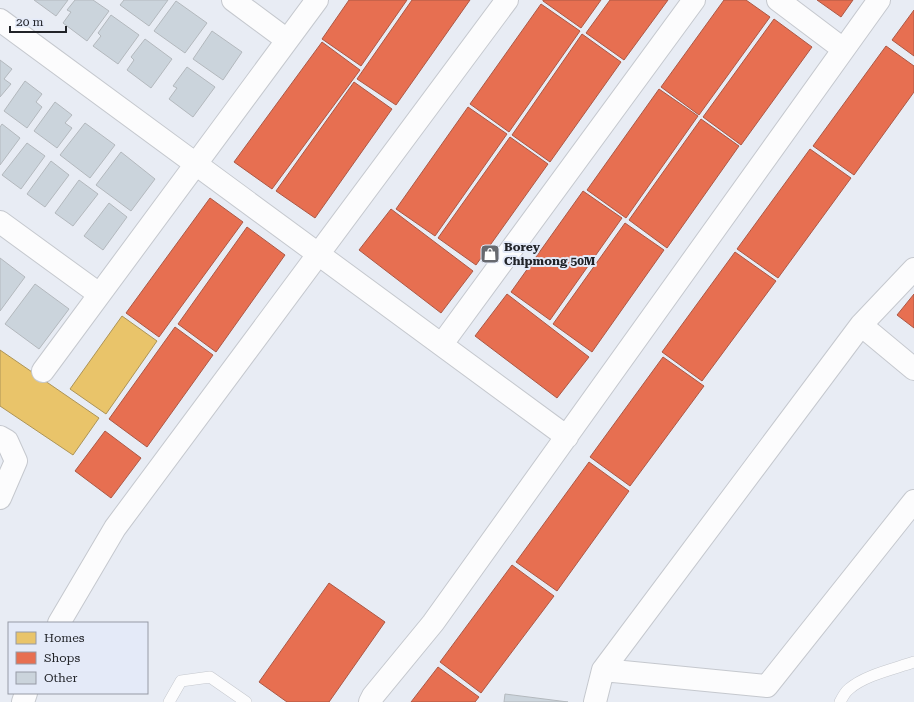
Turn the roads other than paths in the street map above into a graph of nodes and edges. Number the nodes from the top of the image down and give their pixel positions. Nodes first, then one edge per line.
1 (233, 0) edge
2 (317, 0) edge
3 (507, 0) edge
4 (694, 0) edge
5 (778, 0) edge
6 (879, 0) edge
7 (0, 20) edge
8 (287, 40) junction
9 (843, 49) junction
10 (196, 164) junction
11 (0, 222) edge
12 (319, 253) junction
13 (914, 269) edge
14 (99, 294) junction
15 (861, 325) junction
16 (442, 344) junction
17 (914, 368) edge
18 (43, 371) dead end
19 (0, 437) edge
20 (567, 437) junction
21 (0, 498) edge
22 (914, 501) edge
23 (60, 622) edge
24 (914, 662) edge
25 (603, 670) junction
26 (169, 702) edge
27 (246, 702) edge
28 (370, 702) edge
29 (595, 702) edge
30 (840, 702) edge

1 - 8 street
2 - 8 street
3 - 12 street
4 - 16 street
5 - 9 street
6 - 9 street
7 - 10 street
8 - 10 street
9 - 20 street
10 - 12 street
10 - 14 street
11 - 14 street
12 - 16 street
12 - 23 street
13 - 15 street
14 - 18 street
15 - 17 street
15 - 25 street
16 - 20 street
19 - 21 street
20 - 28 street
22 - 25 street
24 - 30 lane
25 - 29 street
26 - 27 lane

